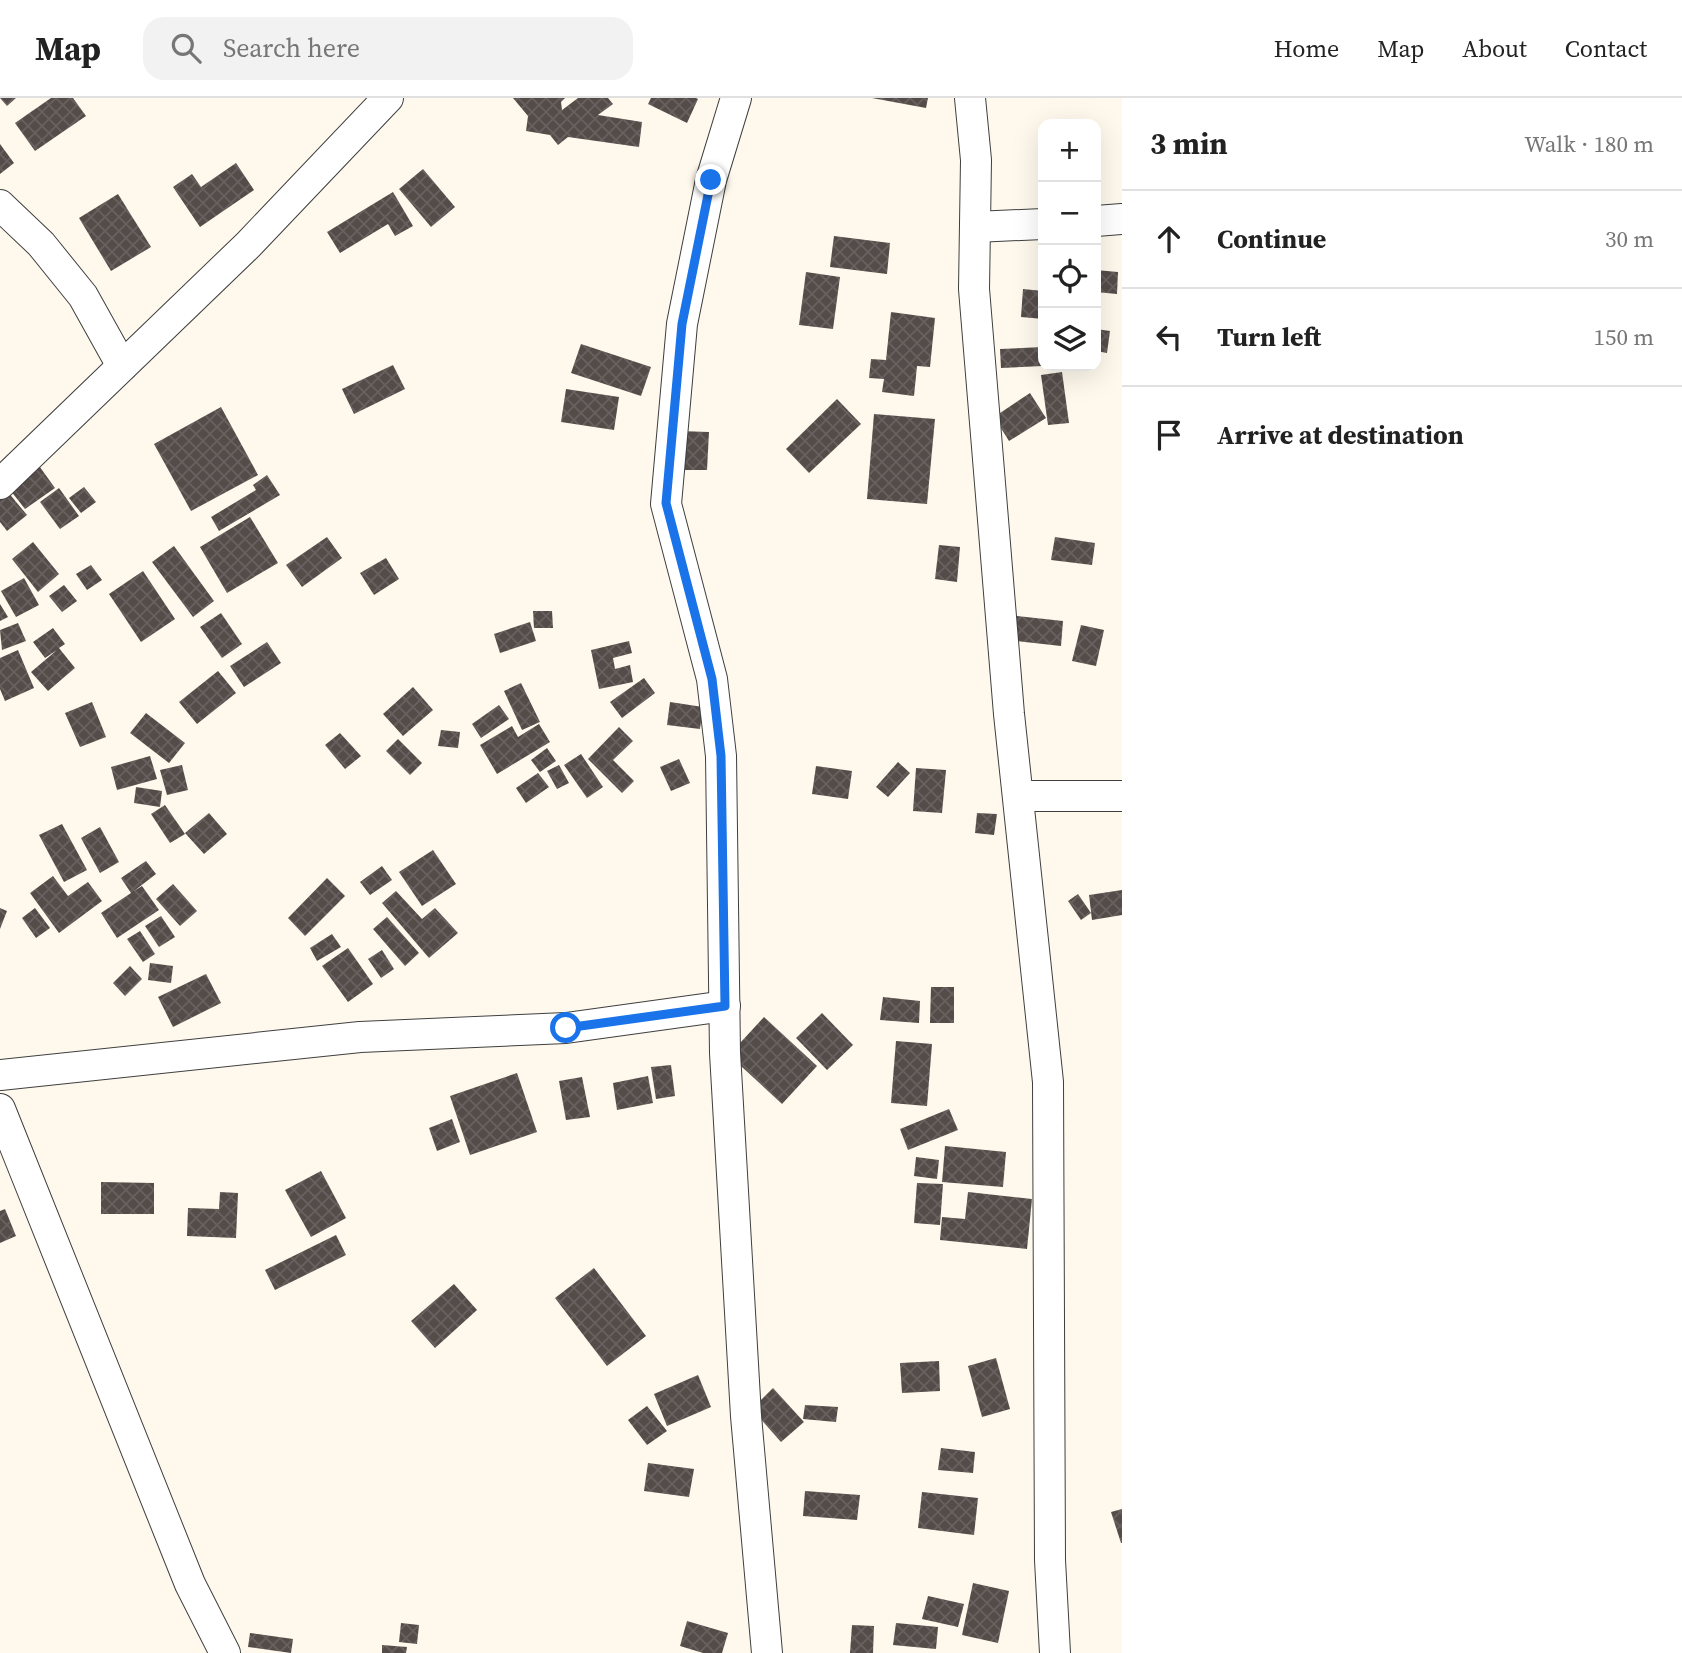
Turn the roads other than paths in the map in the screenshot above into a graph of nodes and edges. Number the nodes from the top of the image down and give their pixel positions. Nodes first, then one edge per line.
1 (388, 98) edge
2 (736, 98) edge
3 (970, 98) edge
4 (0, 205) edge
5 (1122, 219) edge
6 (1101, 221) edge
7 (1038, 224) edge
8 (975, 227) junction
9 (122, 366) junction
10 (0, 484) edge
11 (1018, 796) junction
12 (1122, 796) edge
13 (725, 1006) junction
14 (0, 1075) edge
15 (0, 1110) edge
16 (225, 1653) edge
17 (767, 1653) edge
18 (1055, 1653) edge

1 - 9 street
2 - 13 street
3 - 8 street
4 - 9 street
5 - 6 street
7 - 8 street
8 - 11 street
9 - 10 street
11 - 12 street
11 - 18 street
13 - 14 street
13 - 17 street
15 - 16 street

